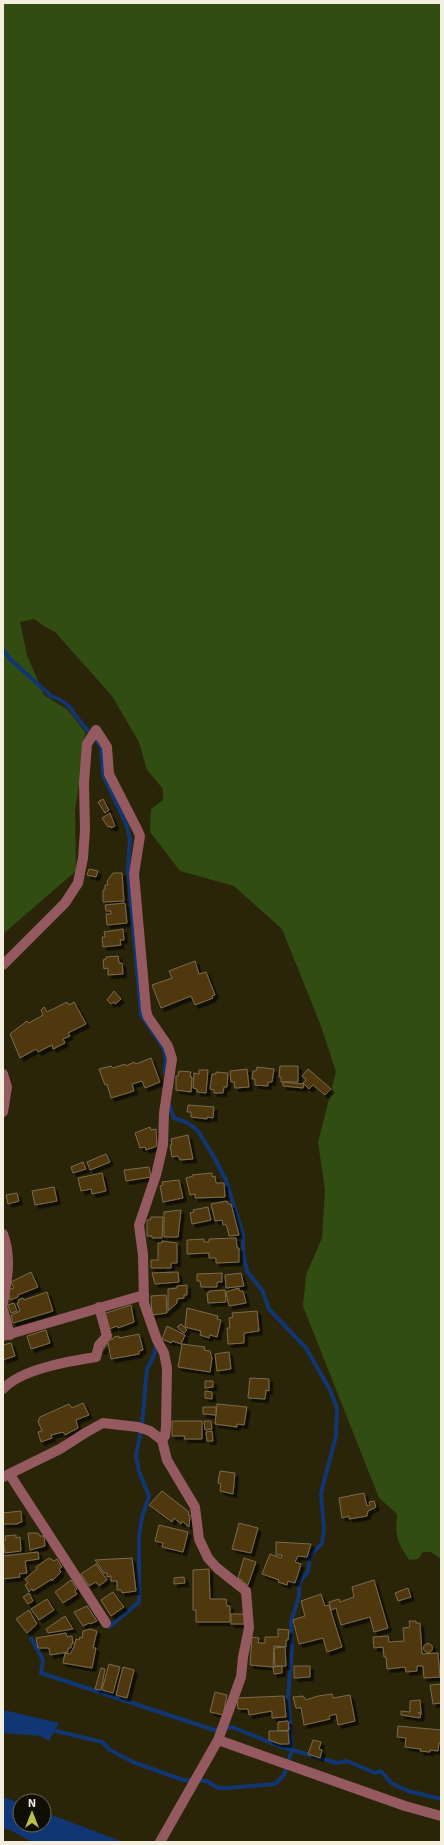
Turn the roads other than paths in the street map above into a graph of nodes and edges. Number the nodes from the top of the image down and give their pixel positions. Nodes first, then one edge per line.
1 (3, 965) edge
2 (3, 1074) edge
3 (3, 1112) edge
4 (3, 1234) edge
5 (144, 1295) junction
6 (3, 1304) edge
7 (99, 1307) junction
8 (3, 1309) edge
9 (6, 1335) edge
10 (3, 1389) edge
11 (162, 1440) junction
12 (6, 1476) edge
13 (106, 1623) dead end
14 (218, 1740) junction
15 (441, 1816) edge
16 (160, 1842) edge

1 - 5 street
2 - 3 street
4 - 6 street
5 - 7 street
5 - 11 street
7 - 9 street
7 - 10 street
8 - 9 street
11 - 12 street
11 - 14 street
12 - 13 street
14 - 15 street
14 - 16 street

